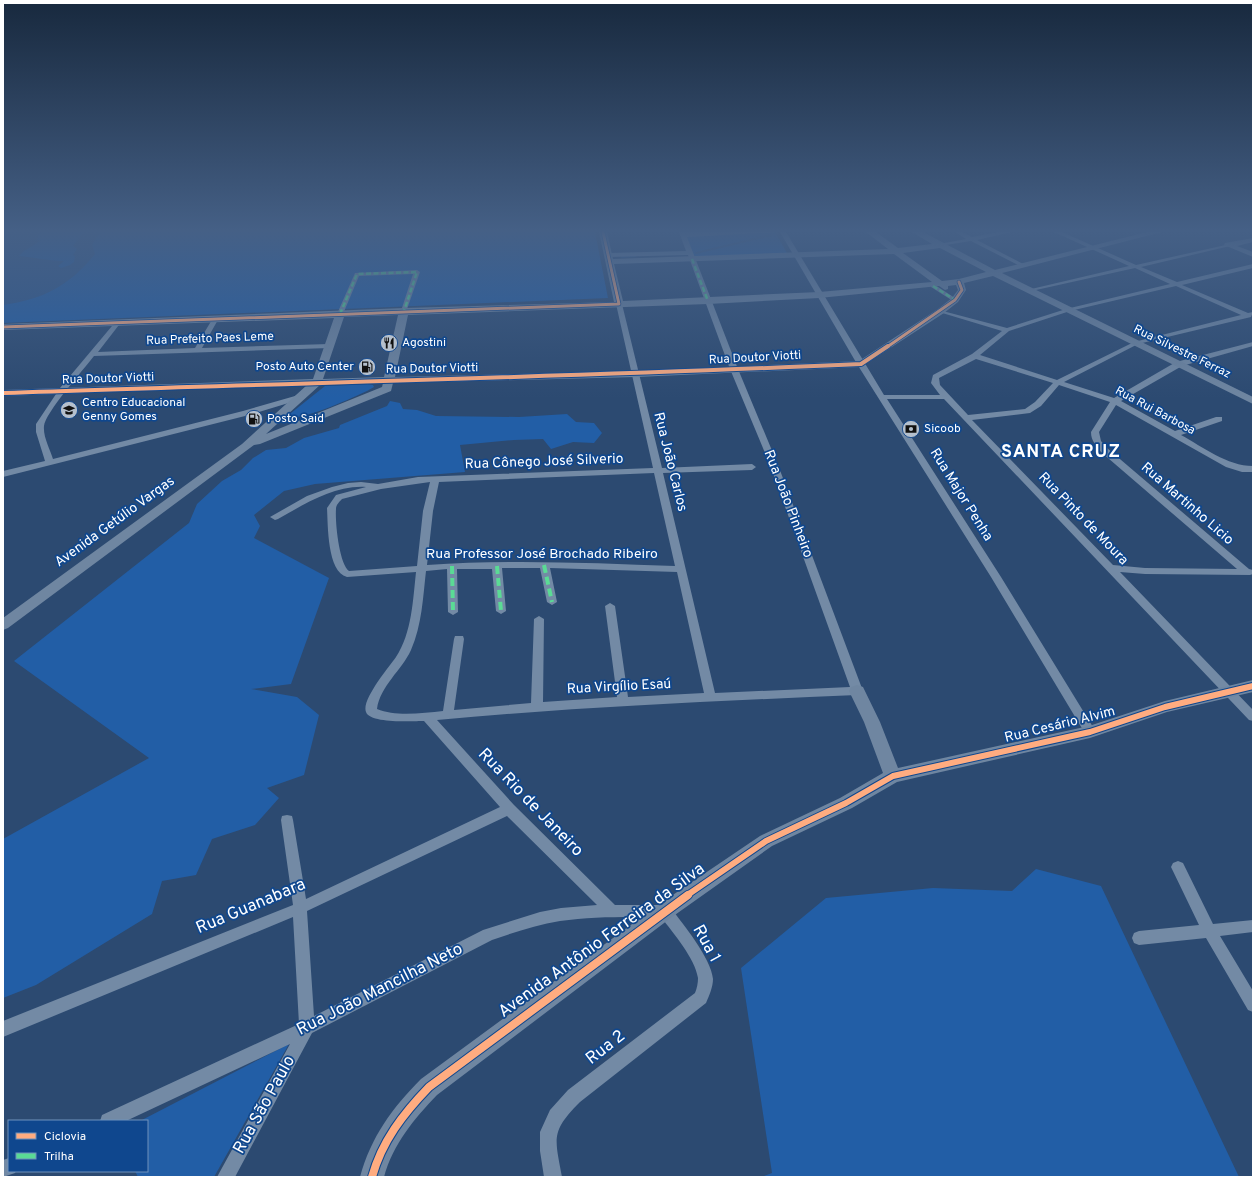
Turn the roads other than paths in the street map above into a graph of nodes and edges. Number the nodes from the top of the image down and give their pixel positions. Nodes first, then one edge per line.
1 (351, 287) edge
2 (412, 287) edge
3 (615, 287) edge
4 (703, 287) edge
5 (816, 287) edge
6 (920, 287) edge
7 (935, 287) edge
8 (944, 287) edge
9 (961, 287) edge
10 (1022, 287) edge
11 (1046, 287) edge
12 (1162, 287) edge
13 (1182, 287) edge
14 (1030, 291) junction
15 (820, 295) junction
16 (957, 298) junction
17 (708, 301) junction
18 (619, 304) junction
19 (1068, 310) junction
20 (404, 311) junction
21 (941, 311) junction
22 (340, 314) junction
23 (1251, 316) edge
24 (216, 318) junction
25 (119, 321) junction
26 (3, 326) edge
27 (1007, 330) junction
28 (1136, 343) junction
29 (1253, 344) edge
30 (328, 346) junction
31 (197, 351) junction
32 (92, 354) junction
33 (975, 356) junction
34 (861, 364) junction
35 (1179, 364) junction
36 (734, 369) junction
37 (636, 374) junction
38 (317, 382) junction
39 (1057, 383) junction
40 (388, 385) junction
41 (63, 390) junction
42 (3, 393) edge
43 (302, 396) junction
44 (882, 397) junction
45 (946, 397) junction
46 (1115, 401) junction
47 (1253, 401) edge
48 (966, 418) junction
49 (276, 419) junction
50 (1220, 419) dead end
51 (294, 426) junction
52 (1175, 434) junction
53 (246, 446) junction
54 (50, 462) junction
55 (752, 467) dead end
56 (1253, 469) edge
57 (657, 470) junction
58 (3, 474) edge
59 (434, 480) junction
60 (380, 486) junction
61 (275, 517) dead end
62 (544, 565) junction
63 (452, 566) junction
64 (497, 566) junction
65 (421, 568) junction
66 (1109, 568) junction
67 (681, 569) junction
68 (1250, 572) edge
69 (355, 574) joint
70 (552, 602) dead end
71 (610, 606) dead end
72 (501, 611) dead end
73 (453, 612) dead end
74 (539, 619) dead end
75 (3, 626) edge
76 (459, 639) dead end
77 (1253, 686) edge
78 (857, 691) junction
79 (1231, 692) junction
80 (711, 698) junction
81 (623, 701) junction
82 (537, 706) junction
83 (448, 714) junction
84 (427, 716) junction
85 (1253, 717) edge
86 (1090, 732) junction
87 (893, 776) junction
88 (509, 809) junction
89 (287, 820) dead end
90 (1178, 867) dead end
91 (300, 908) junction
92 (665, 910) junction
93 (612, 911) junction
94 (1253, 926) edge
95 (1209, 930) junction
96 (1139, 938) dead end
97 (701, 998) joint
98 (1253, 1005) edge
99 (307, 1028) junction
100 (3, 1029) edge
101 (110, 1120) edge
102 (226, 1177) edge
103 (372, 1177) edge
104 (553, 1177) edge

1 - 22 street
2 - 20 street
3 - 18 street, Rua João Carlos
4 - 17 street, Rua João Pinheiro
5 - 15 street, Rua Major Penha
6 - 15 street
7 - 16 street
8 - 16 street
9 - 16 street
10 - 14 street, Rua Silvestre Ferraz
11 - 14 street
12 - 19 street, Rua Pinto de Moura
13 - 23 street
14 - 19 street, Rua Silvestre Ferraz
15 - 17 street
15 - 34 street, Rua Major Penha
16 - 21 street
17 - 18 street
17 - 36 street, Rua João Pinheiro
18 - 20 street
18 - 37 street, Rua João Carlos
19 - 27 street, Rua Pinto de Moura
19 - 28 street, Rua Silvestre Ferraz
20 - 22 street
20 - 40 street
21 - 27 street
21 - 34 street
22 - 24 street
22 - 30 street
23 - 28 street
24 - 25 street
24 - 31 street
25 - 26 street
25 - 32 street
27 - 33 street, Rua Pinto de Moura
28 - 35 street, Rua Silvestre Ferraz
28 - 39 street
29 - 35 street, Rua Martinho Licio
30 - 31 street, Rua Prefeito Paes Leme
30 - 38 street
31 - 32 street, Rua Prefeito Paes Leme
32 - 41 street
33 - 39 street, Rua Rui Barbosa
33 - 45 street, Rua Pinto de Moura
34 - 36 street, Rua Doutor Viotti
34 - 44 street, Rua Major Penha
35 - 46 street, Rua Martinho Licio
35 - 47 street, Rua Silvestre Ferraz
36 - 37 street, Rua Doutor Viotti
36 - 78 street, Rua João Pinheiro
37 - 40 street, Rua Doutor Viotti
37 - 57 street, Rua João Carlos
38 - 40 street, Rua Doutor Viotti
38 - 41 street, Rua Doutor Viotti
38 - 43 street
39 - 46 street, Rua Rui Barbosa
39 - 48 street
40 - 51 street
41 - 42 street, Rua Doutor Viotti
41 - 54 street
43 - 49 street
43 - 54 street
44 - 45 street
44 - 86 street, Rua Major Penha
45 - 48 street, Rua Pinto de Moura
46 - 52 street, Rua Rui Barbosa
46 - 68 street, Rua Martinho Licio
48 - 66 street, Rua Pinto de Moura
49 - 51 street
49 - 53 street
50 - 52 street
51 - 53 street
52 - 56 street, Rua Rui Barbosa
53 - 75 street, Avenida Getúlio Vargas
54 - 58 street
55 - 57 street, Rua Cônego José Silverio
57 - 59 street, Rua Cônego José Silverio
57 - 67 street, Rua João Carlos
59 - 60 street, Rua Cônego José Silverio
59 - 65 street
60 - 61 street
60 - 69 street, Rua Cônego José Silverio
62 - 64 street, Rua Professor José Brochado Ribeiro
62 - 67 street, Rua Professor José Brochado Ribeiro
62 - 70 street
63 - 64 street, Rua Professor José Brochado Ribeiro
63 - 65 street, Rua Professor José Brochado Ribeiro
63 - 73 street
64 - 72 street
65 - 69 street, Rua Professor José Brochado Ribeiro
65 - 84 street, Rua Virgílio Esaú
66 - 68 street
66 - 79 street, Rua Pinto de Moura
67 - 80 street, Rua João Carlos
71 - 81 street
74 - 82 street
76 - 83 street
77 - 79 street, Rua Cesário Alvim
78 - 80 street, Rua Virgílio Esaú
78 - 87 street, Rua João Pinheiro
79 - 85 street, Rua Pinto de Moura
79 - 86 street, Rua Cesário Alvim
80 - 81 street, Rua Virgílio Esaú
81 - 82 street, Rua Virgílio Esaú
82 - 83 street, Rua Virgílio Esaú
83 - 84 street, Rua Virgílio Esaú
84 - 88 street, Rua Rio de Janeiro
86 - 87 street, Rua Cesário Alvim
87 - 92 street, Avenida Antônio Ferreira da Silva
88 - 91 street, Rua Guanabara
88 - 93 street, Rua Rio de Janeiro
89 - 91 street
90 - 95 street
91 - 99 street
91 - 100 street, Rua Guanabara
92 - 93 street, Rua João Mancilha Neto
92 - 97 street, Rua 1
92 - 103 street, Avenida Antônio Ferreira da Silva
93 - 99 street, Rua João Mancilha Neto
94 - 95 street
95 - 96 street
95 - 98 street
97 - 104 street, Rua 2
99 - 101 street, Rua João Mancilha Neto
99 - 102 street, Rua São Paulo

